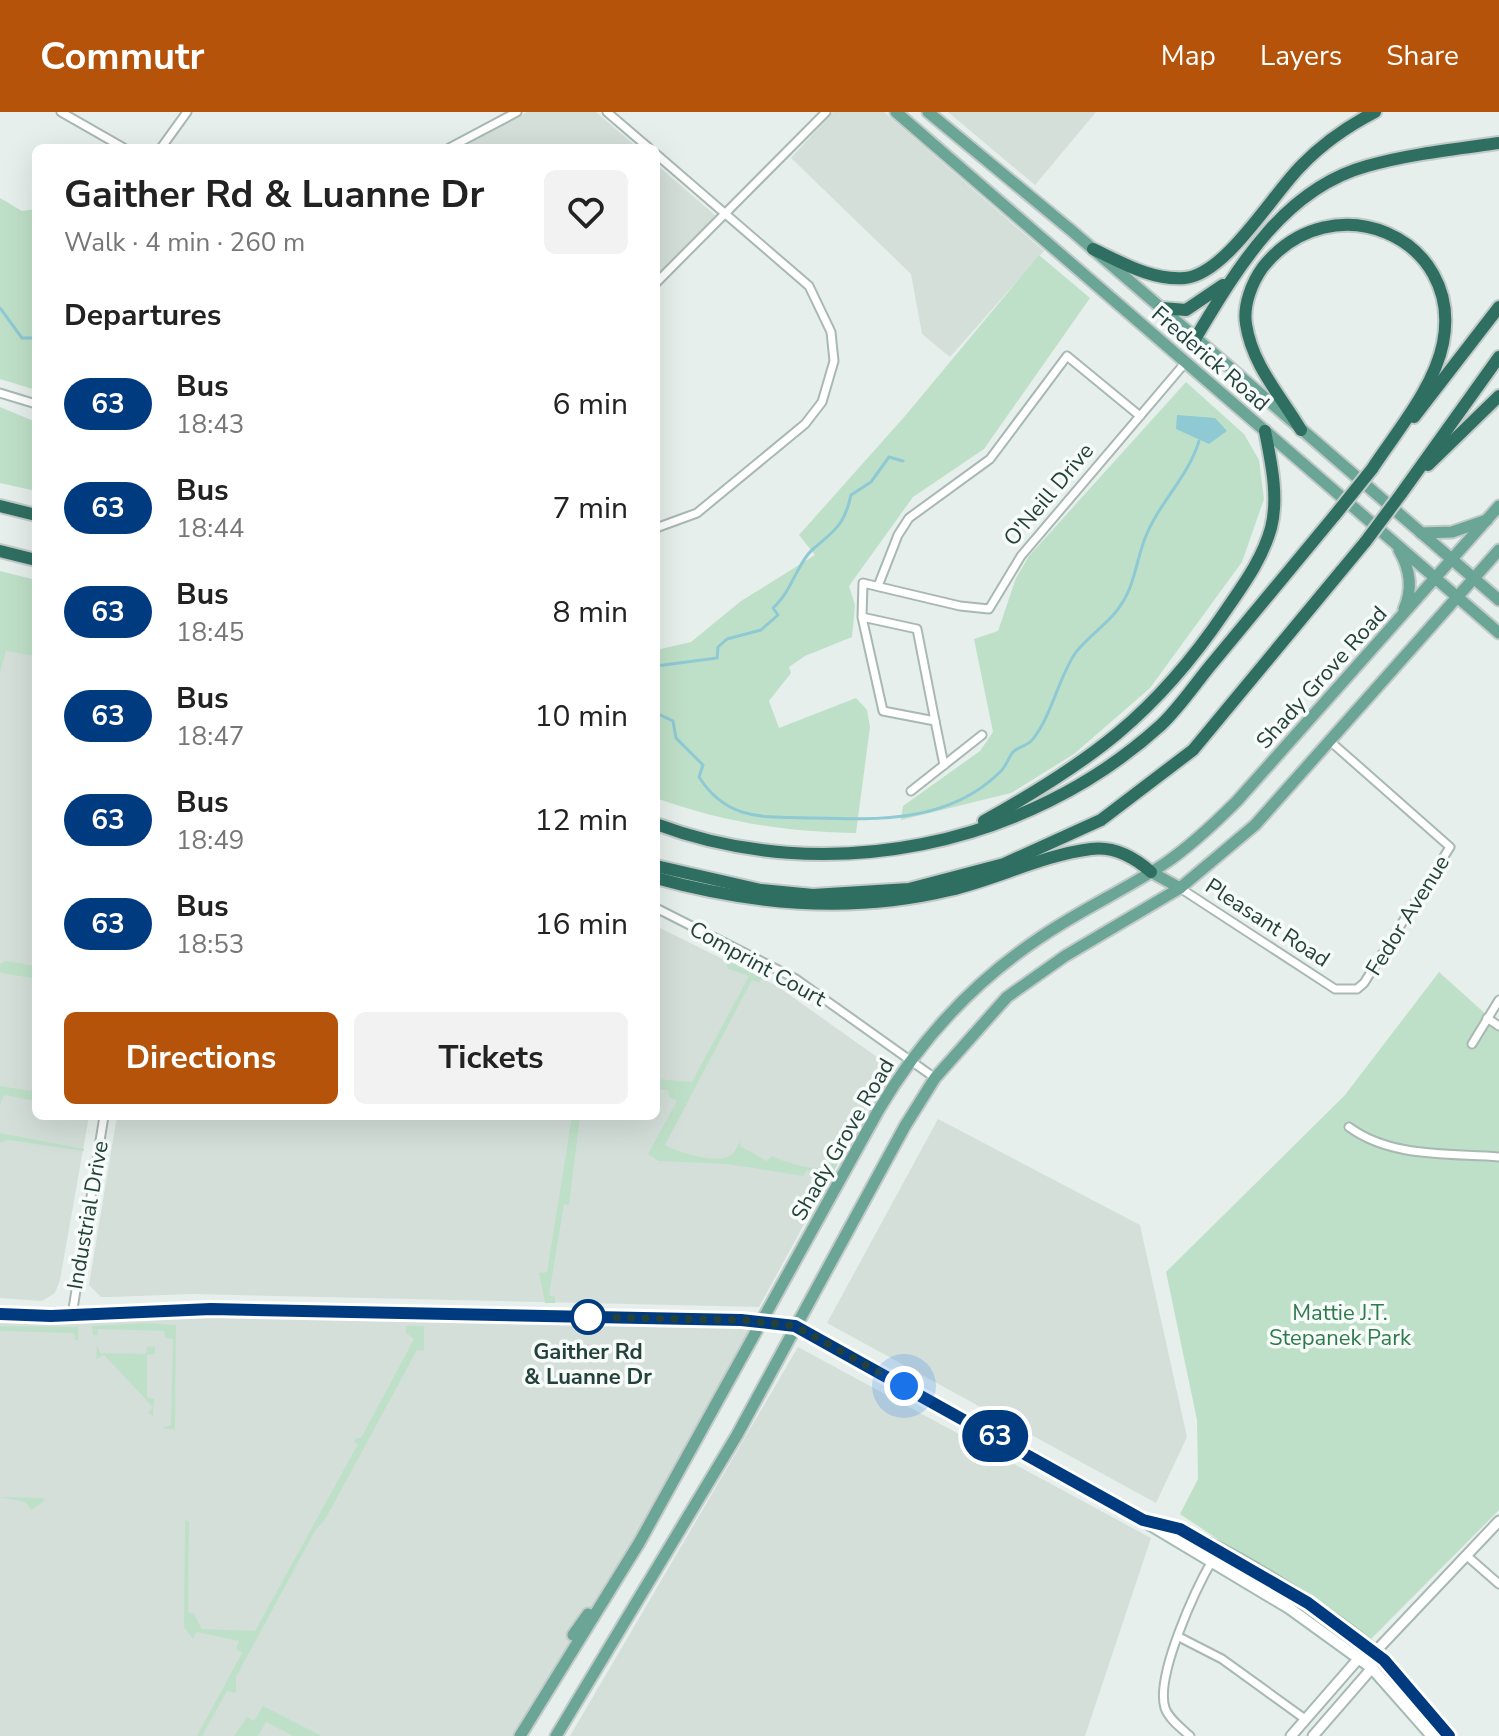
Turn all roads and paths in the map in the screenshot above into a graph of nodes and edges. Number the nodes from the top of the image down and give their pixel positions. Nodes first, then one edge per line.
1 (61, 112) edge
2 (187, 112) edge
3 (517, 112) edge
4 (607, 112) edge
5 (826, 112) edge
6 (896, 112) edge
7 (928, 112) edge
8 (1375, 112) edge
9 (1499, 143) edge
10 (117, 144) edge
11 (164, 144) edge
12 (457, 144) edge
13 (644, 144) edge
14 (660, 157) edge
15 (727, 214) junction
16 (1093, 249) junction
17 (1234, 275) junction
18 (660, 279) edge
19 (1499, 307) edge
20 (1162, 308) junction
21 (1195, 339) junction
22 (1499, 357) edge
23 (1185, 363) junction
24 (0, 393) edge
25 (1499, 396) edge
26 (32, 403) edge
27 (1140, 416) junction
28 (1301, 430) junction
29 (1265, 431) junction
30 (1372, 469) junction
31 (1405, 489) junction
32 (0, 506) edge
33 (1499, 506) edge
34 (32, 514) edge
35 (1488, 520) junction
36 (660, 527) edge
37 (1421, 533) junction
38 (1394, 542) junction
39 (0, 551) edge
40 (1499, 551) edge
41 (32, 559) edge
42 (1452, 560) junction
43 (1499, 569) edge
44 (1435, 578) junction
45 (1475, 579) junction
46 (878, 586) junction
47 (1459, 598) junction
48 (1499, 600) edge
49 (862, 617) junction
50 (1400, 617) junction
51 (1499, 633) edge
52 (935, 721) junction
53 (982, 735) dead end
54 (1331, 742) junction
55 (944, 765) junction
56 (911, 791) dead end
57 (660, 825) edge
58 (954, 837) junction
59 (660, 867) edge
60 (1151, 872) junction
61 (660, 879) edge
62 (1180, 888) junction
63 (660, 910) edge
64 (1364, 983) joint
65 (1499, 1000) edge
66 (1487, 1018) junction
67 (1499, 1026) edge
68 (1472, 1044) dead end
69 (910, 1060) junction
70 (935, 1078) junction
71 (103, 1120) edge
72 (1349, 1127) dead end
73 (1499, 1157) edge
74 (0, 1314) edge
75 (72, 1315) junction
76 (763, 1322) junction
77 (795, 1326) junction
78 (1143, 1520) junction
79 (1499, 1521) edge
80 (1467, 1556) junction
81 (1213, 1559) junction
82 (619, 1578) junction
83 (1499, 1584) edge
84 (573, 1635) dead end
85 (1179, 1637) junction
86 (1375, 1652) junction
87 (1359, 1658) junction
88 (1372, 1668) junction
89 (1305, 1719) junction
90 (526, 1734) edge
91 (1184, 1734) edge
92 (556, 1736) edge
93 (1291, 1736) edge
94 (1313, 1736) edge
95 (1432, 1736) edge
96 (1449, 1736) edge

1 - 10 street
2 - 11 street
3 - 12 street
4 - 13 street
5 - 15 street
6 - 23 main road, Frederick Road
7 - 16 main road, Frederick Road
8 - 16 highway
9 - 17 highway
14 - 15 street
15 - 18 street
15 - 36 street
16 - 20 main road, Frederick Road
17 - 20 highway
17 - 21 highway
19 - 30 highway
20 - 21 main road, Frederick Road
21 - 23 main road, O'Neill Drive
21 - 28 main road, Frederick Road
22 - 31 highway
23 - 27 street, O'Neill Drive
23 - 29 main road, Frederick Road
24 - 26 street
25 - 31 highway
27 - 46 street, O'Neill Drive
27 - 46 street
28 - 30 highway
28 - 37 main road, Frederick Road
29 - 38 main road, Frederick Road
29 - 58 highway
30 - 58 highway, bridge
31 - 59 highway, bridge
32 - 34 highway
33 - 35 main road, Shady Grove Road
35 - 37 main road
35 - 42 main road, Shady Grove Road
37 - 42 main road, Frederick Road
38 - 44 main road, Frederick Road
38 - 50 main road
39 - 41 highway
40 - 43 main road
40 - 45 main road
42 - 44 main road, Shady Grove Road
42 - 45 main road, Frederick Road
44 - 47 main road, Frederick Road
44 - 50 main road, Shady Grove Road
45 - 47 main road
45 - 48 main road, Frederick Road
46 - 49 street
47 - 51 main road, Frederick Road
47 - 54 main road
49 - 52 street
49 - 52 street
50 - 60 main road, Shady Grove Road
52 - 55 street
53 - 55 street
54 - 62 main road
54 - 64 street, Fedor Avenue
55 - 56 street
57 - 58 highway
60 - 61 highway
60 - 62 main road, Pleasant Road
60 - 69 main road, Shady Grove Road
62 - 64 street, Pleasant Road
62 - 70 main road
63 - 69 street, Comprint Court
65 - 66 street
66 - 67 street
66 - 68 street
69 - 70 street, Comprint Court
69 - 76 main road, Shady Grove Road
70 - 77 main road
71 - 75 street, Industrial Drive
72 - 73 street
74 - 75 street
75 - 76 street
76 - 77 main road
76 - 82 main road, Shady Grove Road
77 - 78 main road
77 - 92 main road
78 - 81 main road
78 - 86 main road
79 - 80 street
80 - 83 street
80 - 86 street
81 - 85 street
81 - 87 main road
82 - 84 main road
82 - 90 main road, Shady Grove Road
85 - 89 street
85 - 91 street
86 - 87 street
86 - 88 street
86 - 96 main road
87 - 88 main road
87 - 89 street
88 - 94 street
88 - 95 main road
89 - 93 street

